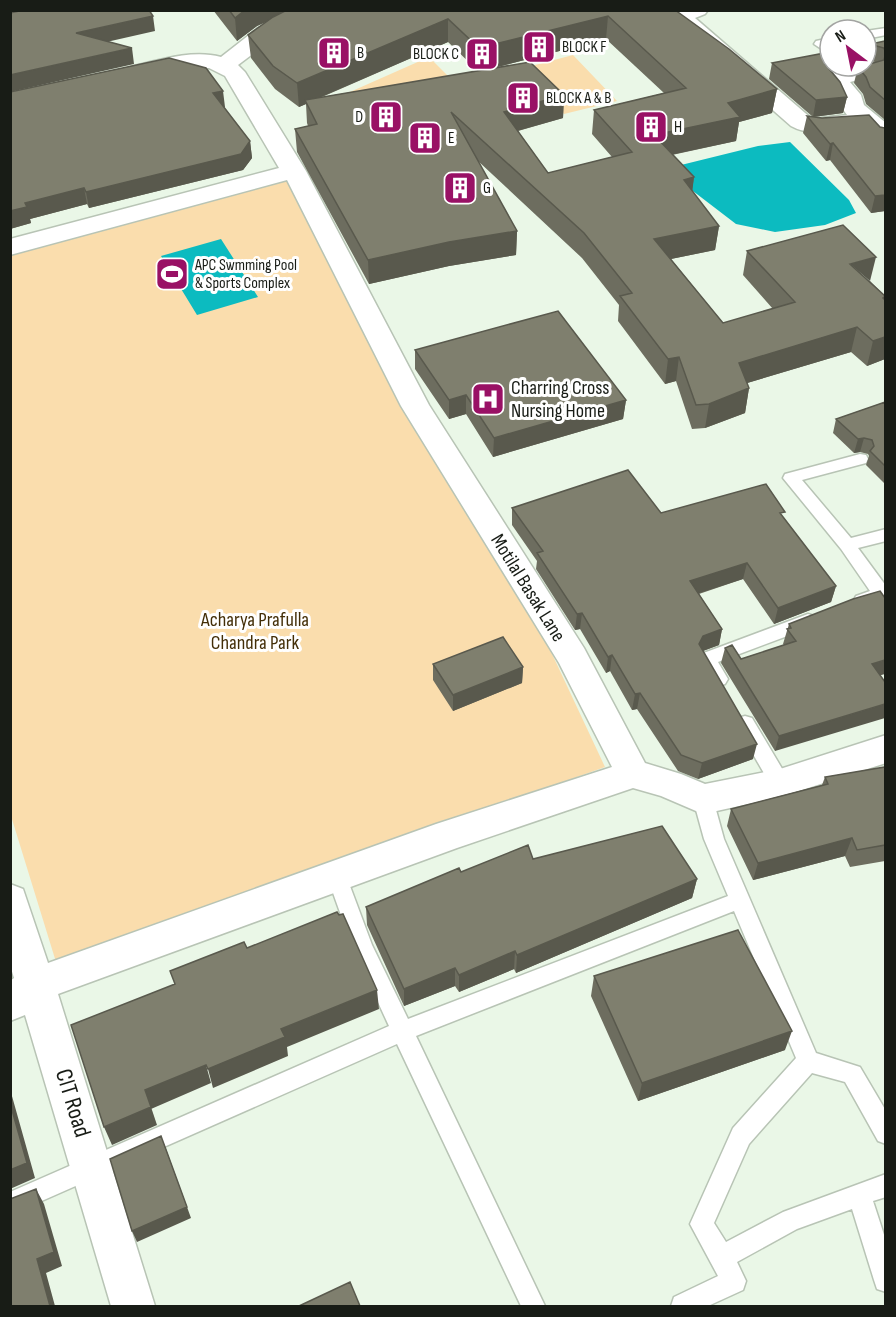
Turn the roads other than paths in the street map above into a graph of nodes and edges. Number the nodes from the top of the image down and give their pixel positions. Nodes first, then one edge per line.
1 (317, 10) edge
2 (698, 10) edge
3 (223, 66) junction
4 (114, 78) edge
5 (838, 78) edge
6 (879, 130) edge
7 (294, 171) junction
8 (10, 247) edge
9 (860, 459) dead end
10 (885, 535) edge
11 (848, 546) junction
12 (844, 607) edge
13 (823, 615) edge
14 (725, 690) edge
15 (738, 711) edge
16 (885, 749) edge
17 (633, 774) junction
18 (780, 783) junction
19 (703, 800) junction
20 (337, 876) junction
21 (10, 900) edge
22 (740, 900) junction
23 (23, 994) edge
24 (402, 1031) junction
25 (808, 1060) junction
26 (885, 1133) edge
27 (92, 1166) junction
28 (885, 1185) edge
29 (859, 1195) junction
30 (10, 1204) edge
31 (721, 1258) junction
32 (885, 1280) edge
33 (133, 1306) edge
34 (533, 1306) edge
35 (683, 1306) edge

1 - 3 street
2 - 6 street
3 - 4 street
3 - 7 street, Motilal Basak Lane
5 - 6 street
7 - 8 street
7 - 17 street, Motilal Basak Lane
9 - 11 lane
10 - 11 lane
11 - 12 lane
13 - 14 lane
15 - 18 lane
16 - 18 street
17 - 19 street
17 - 20 street
18 - 19 street
19 - 22 lane
20 - 23 street
20 - 24 lane
21 - 23 street, CIT Road
22 - 24 lane
22 - 25 lane
23 - 27 street, CIT Road
24 - 27 lane
24 - 34 lane
25 - 26 lane
25 - 31 lane
27 - 30 lane
27 - 33 street, CIT Road
28 - 29 lane
29 - 31 lane
29 - 32 lane
31 - 35 lane

